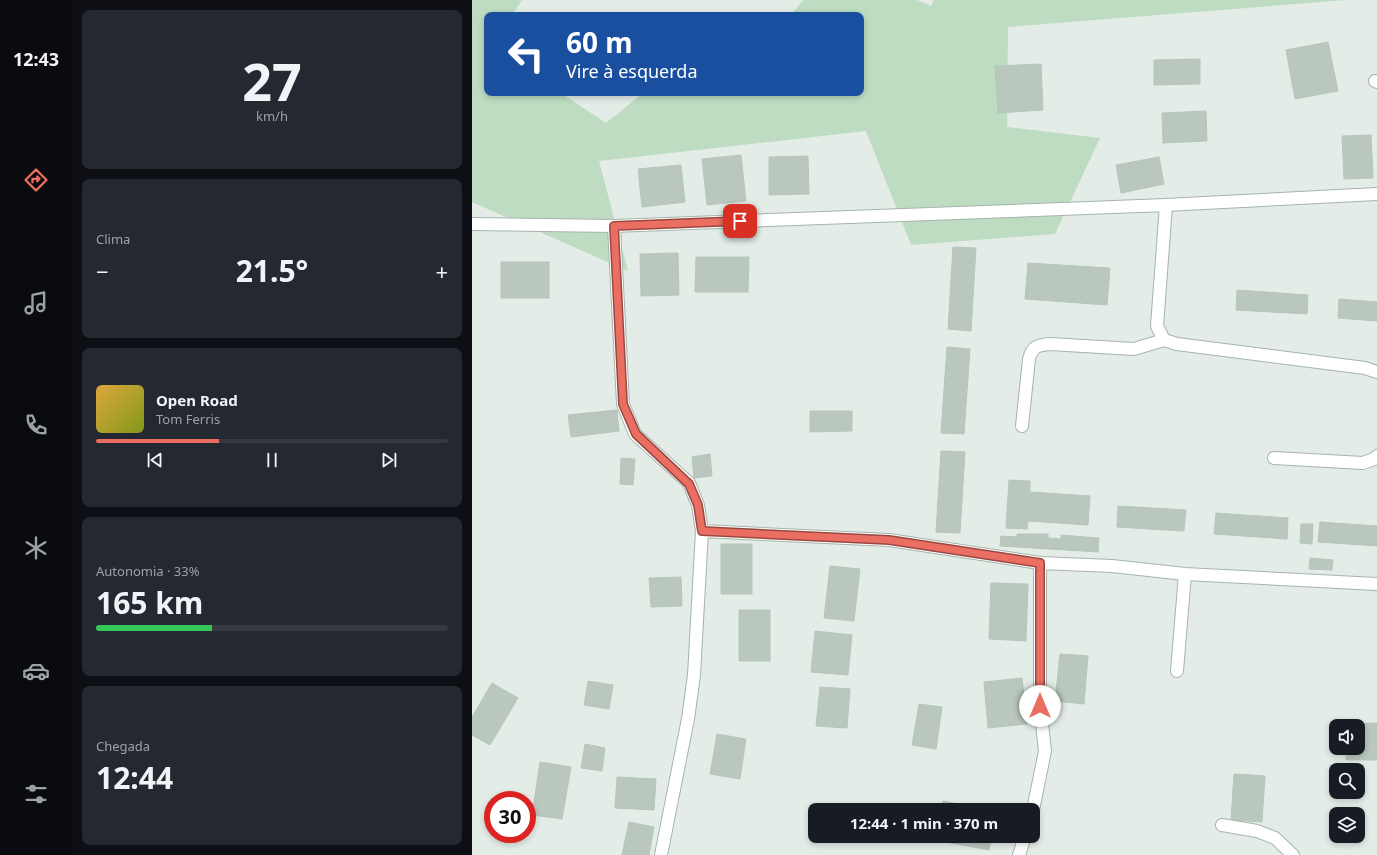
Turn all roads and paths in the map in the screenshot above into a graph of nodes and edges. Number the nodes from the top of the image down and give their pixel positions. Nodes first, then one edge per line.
1 (1377, 194) edge
2 (1166, 205) junction
3 (472, 224) edge
4 (614, 226) junction
5 (1164, 340) junction
6 (1377, 372) edge
7 (1022, 426) dead end
8 (1377, 456) edge
9 (1274, 458) dead end
10 (702, 531) junction
11 (1040, 563) junction
12 (1185, 574) junction
13 (1377, 584) edge
14 (1177, 671) dead end
15 (1034, 803) edge
16 (1222, 825) dead end
17 (1023, 843) edge
18 (661, 855) edge
19 (1019, 855) edge
20 (1293, 855) edge

1 - 2 street
2 - 4 street
2 - 5 street
3 - 4 street
4 - 10 street
5 - 6 street
5 - 7 street
8 - 9 street
10 - 11 street
10 - 18 street
11 - 12 street
11 - 15 street
12 - 13 street
12 - 14 street
16 - 20 street
17 - 19 street

